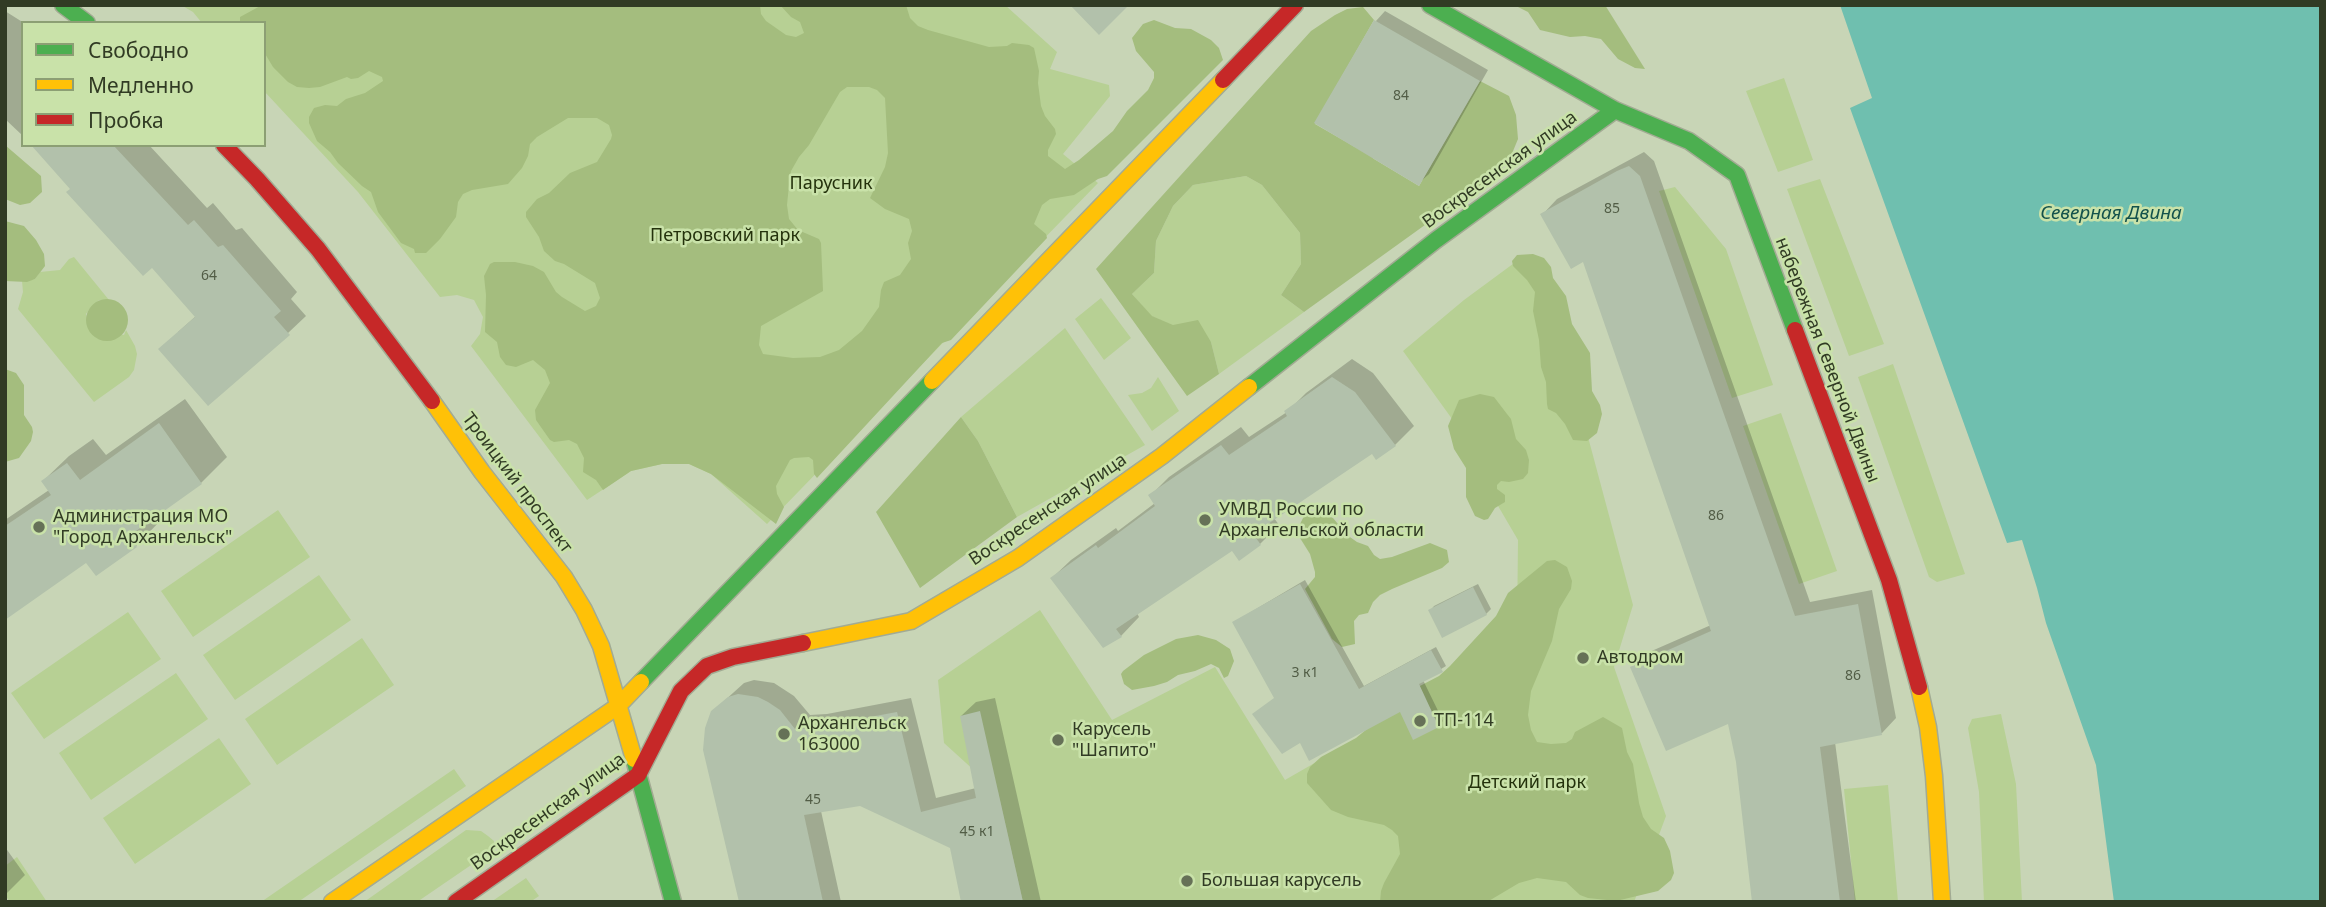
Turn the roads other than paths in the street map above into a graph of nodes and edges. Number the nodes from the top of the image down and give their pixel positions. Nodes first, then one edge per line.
1 (63, 5) edge
2 (1295, 5) edge
3 (1430, 5) edge
4 (84, 21) edge
5 (1615, 110) junction
6 (226, 147) edge
7 (618, 706) junction
8 (638, 775) junction
9 (332, 902) edge
10 (456, 902) edge
11 (673, 902) edge
12 (1942, 902) edge

1 - 4 street
2 - 7 street
3 - 5 street, набережная Северной Двины
5 - 8 street, Воскресенская улица
5 - 12 street, набережная Северной Двины
6 - 7 street, Троицкий проспект
7 - 8 street, Троицкий проспект
7 - 9 street
8 - 10 street, Воскресенская улица
8 - 11 street, Троицкий проспект

